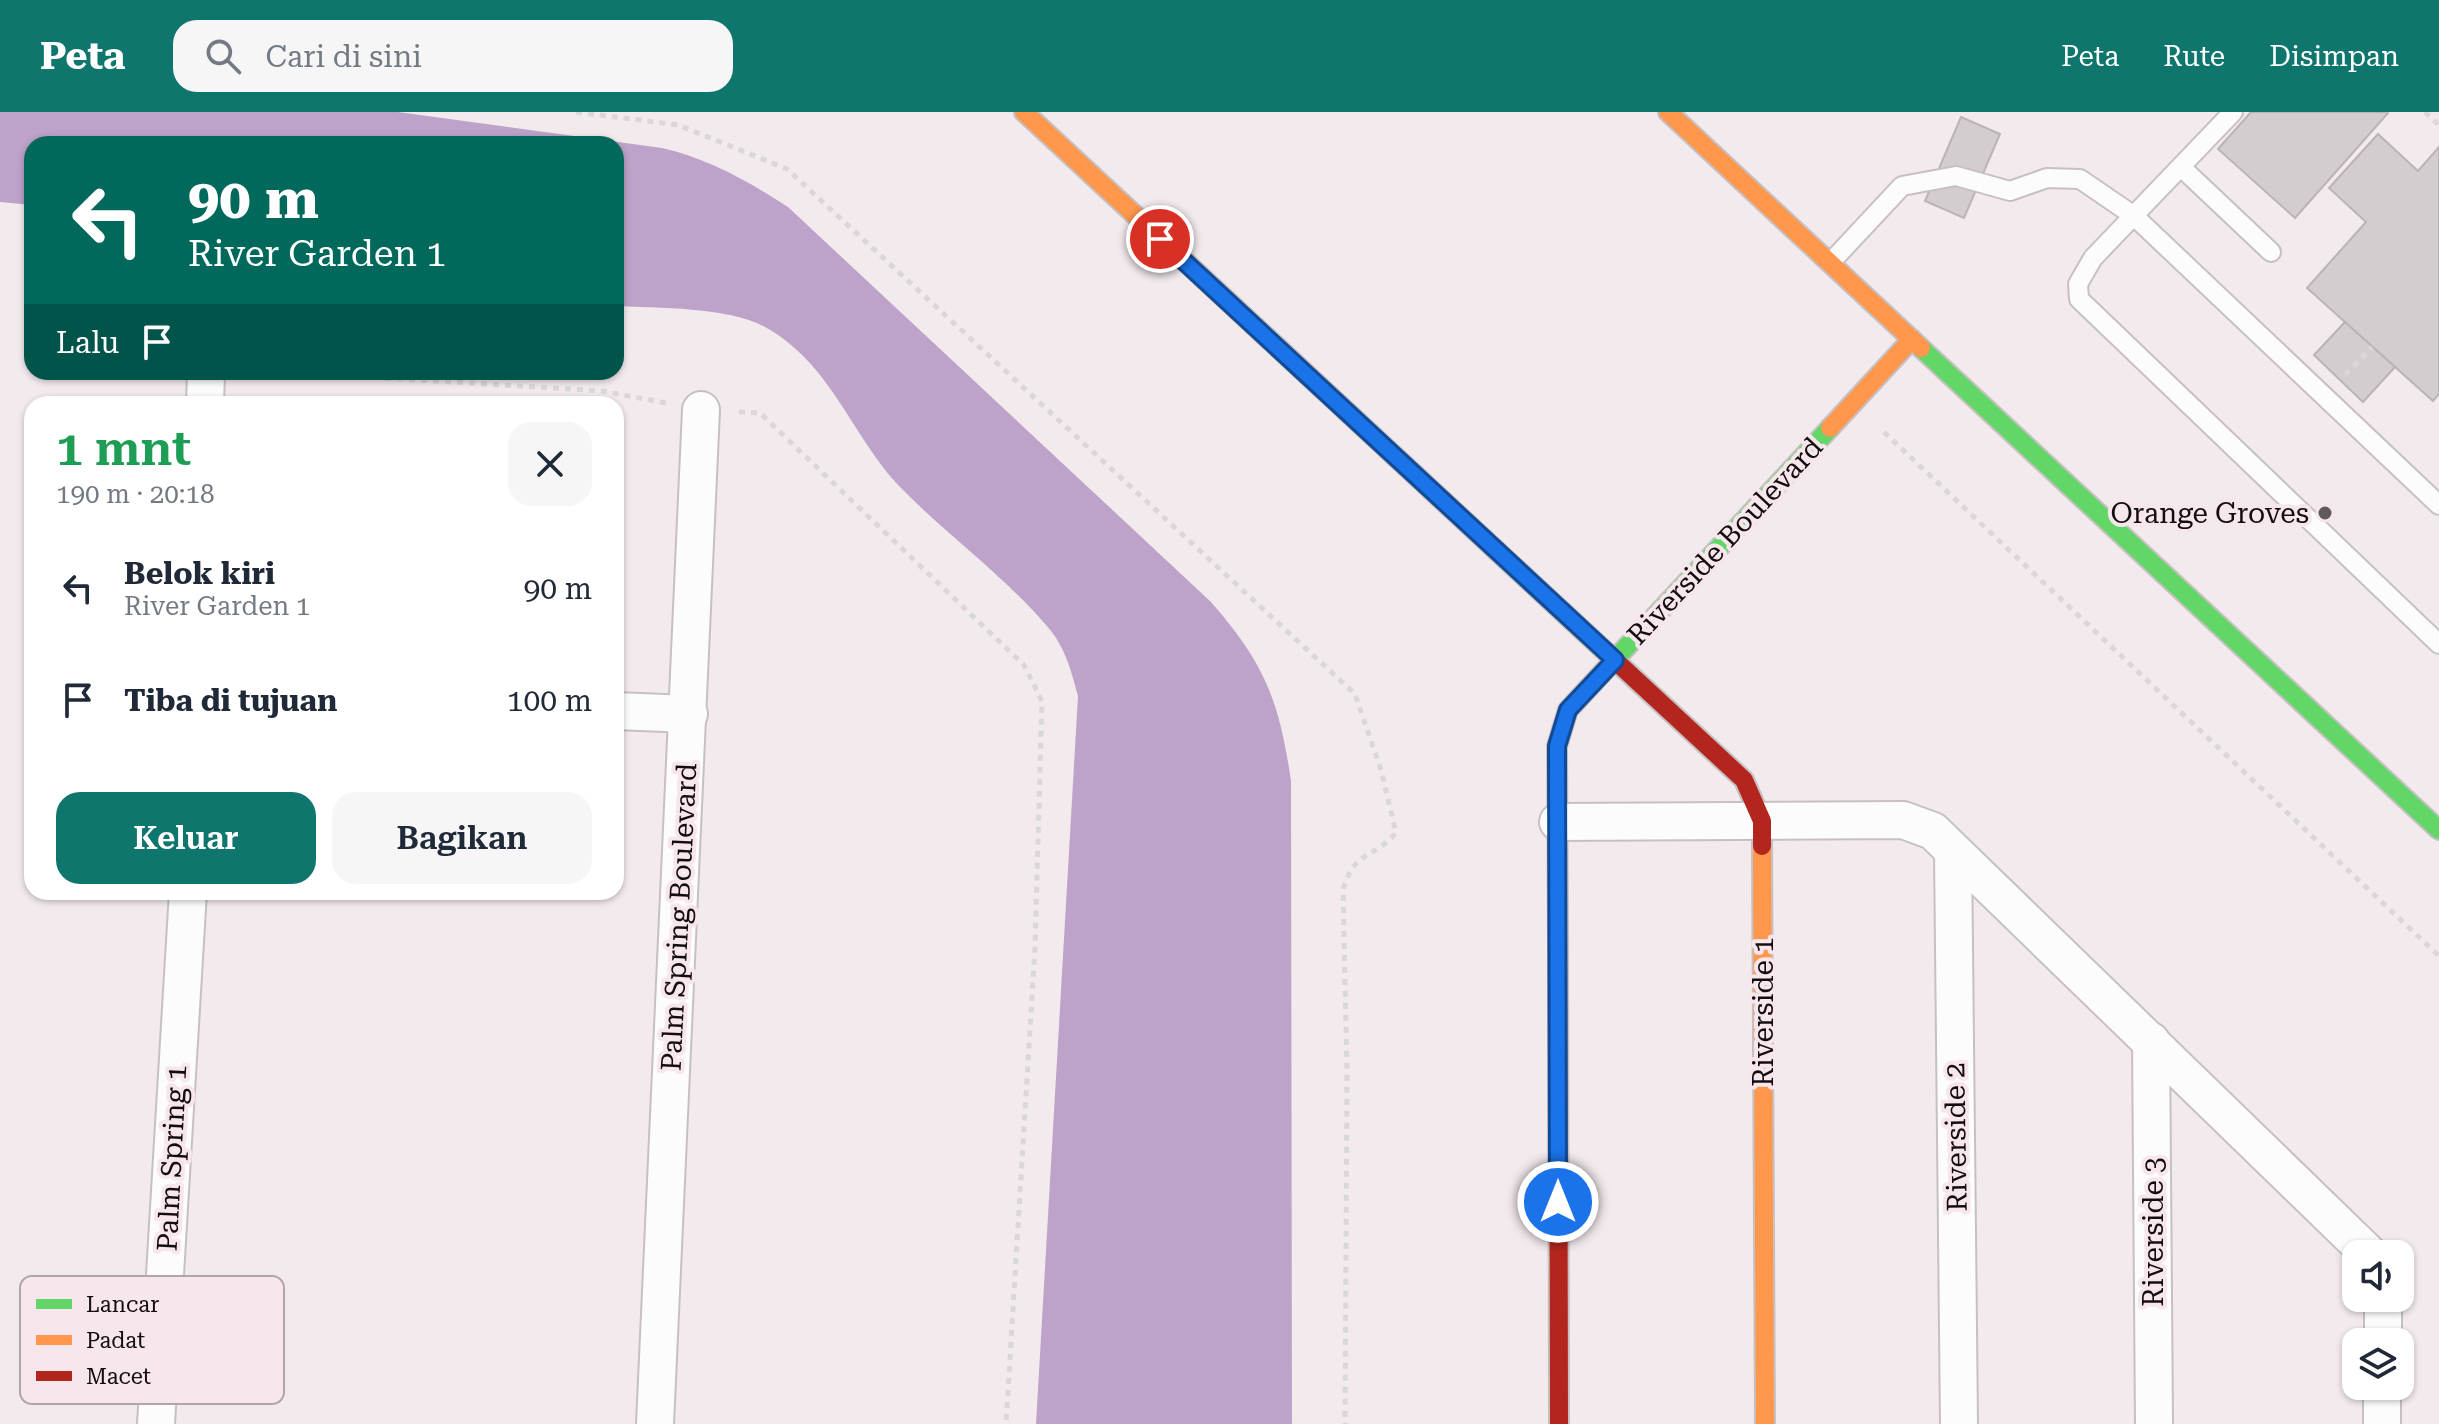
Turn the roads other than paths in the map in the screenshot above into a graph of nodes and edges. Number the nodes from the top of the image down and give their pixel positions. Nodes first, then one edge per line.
1 (1024, 112) edge
2 (1668, 112) edge
3 (2233, 112) edge
4 (2181, 167) junction
5 (2134, 216) junction
6 (2271, 252) dead end
7 (1830, 263) junction
8 (1912, 339) junction
9 (701, 410) road end
10 (2439, 505) edge
11 (2439, 644) edge
12 (1615, 660) junction
13 (624, 711) edge
14 (689, 714) junction
15 (1762, 821) junction
16 (1558, 822) junction
17 (2439, 830) edge
18 (1953, 851) junction
19 (188, 900) edge
20 (2151, 1041) junction
21 (2355, 1240) edge
22 (165, 1276) edge
23 (2382, 1400) edge
24 (157, 1404) edge
25 (156, 1424) edge
26 (655, 1424) edge
27 (1559, 1424) edge
28 (1765, 1424) edge
29 (1959, 1424) edge
30 (2154, 1424) edge
31 (2382, 1424) edge

1 - 12 street, Riverside 1
2 - 7 street
3 - 4 lane
4 - 5 lane
4 - 6 lane
5 - 7 lane
5 - 10 lane
5 - 11 lane
7 - 8 street
8 - 12 street, Riverside Boulevard
8 - 17 street
9 - 14 street, Palm Spring Boulevard
12 - 15 street, Riverside 1
12 - 16 street, Riverside Boulevard
13 - 14 street
14 - 26 street, Palm Spring Boulevard
15 - 16 street
15 - 18 street
15 - 28 street, Riverside 1
16 - 27 street, Riverside Boulevard
18 - 20 street
18 - 29 street, Riverside 2
19 - 22 street, Palm Spring 1
20 - 21 street
20 - 30 street, Riverside 3
23 - 31 street
24 - 25 street, Palm Spring 1

